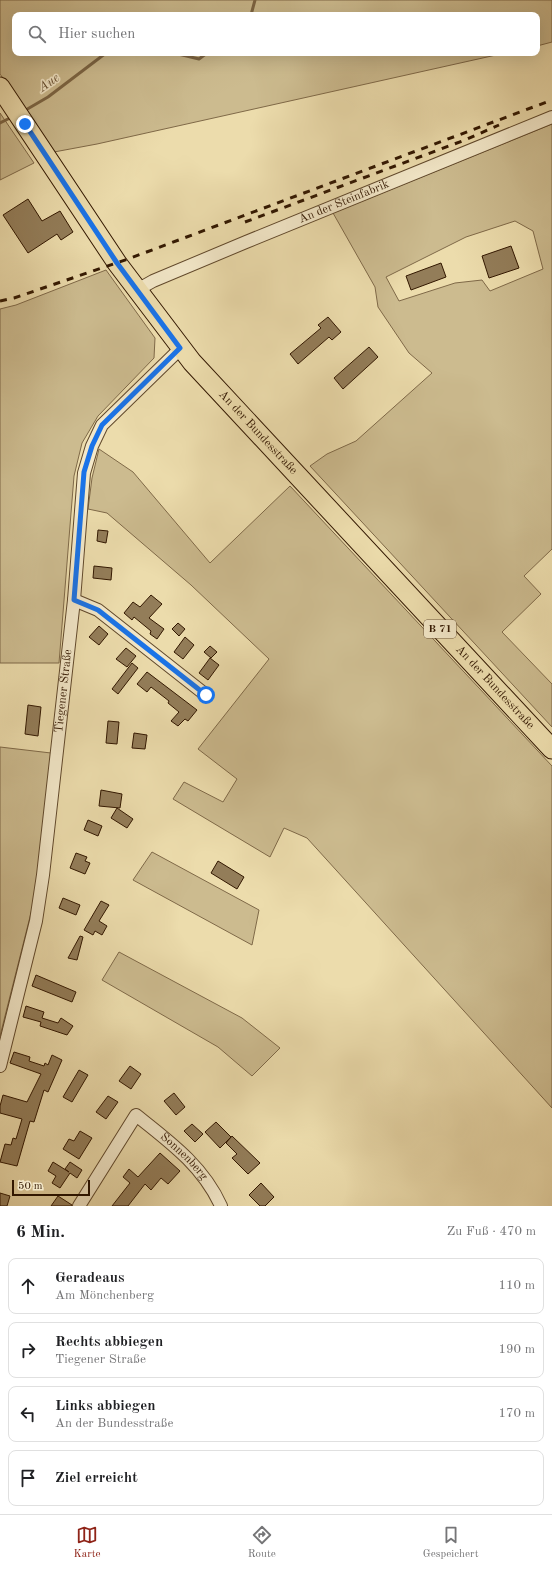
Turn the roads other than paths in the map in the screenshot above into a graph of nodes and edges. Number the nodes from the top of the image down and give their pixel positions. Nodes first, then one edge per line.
1 (0, 86) edge
2 (552, 117) edge
3 (137, 290) junction
4 (180, 348) junction
5 (74, 600) junction
6 (206, 695) dead end
7 (552, 749) edge
8 (0, 1066) edge
9 (79, 1206) edge
10 (221, 1206) edge

1 - 3 main road, An der Bundesstraße / B 71
2 - 3 street, An der Steinfabrik
3 - 4 main road, An der Bundesstraße / B 71
4 - 5 street, Tiegener Straße
4 - 7 main road, An der Bundesstraße / B 71
5 - 6 street
5 - 8 street, Tiegener Straße
9 - 10 street, Sonnenberg

